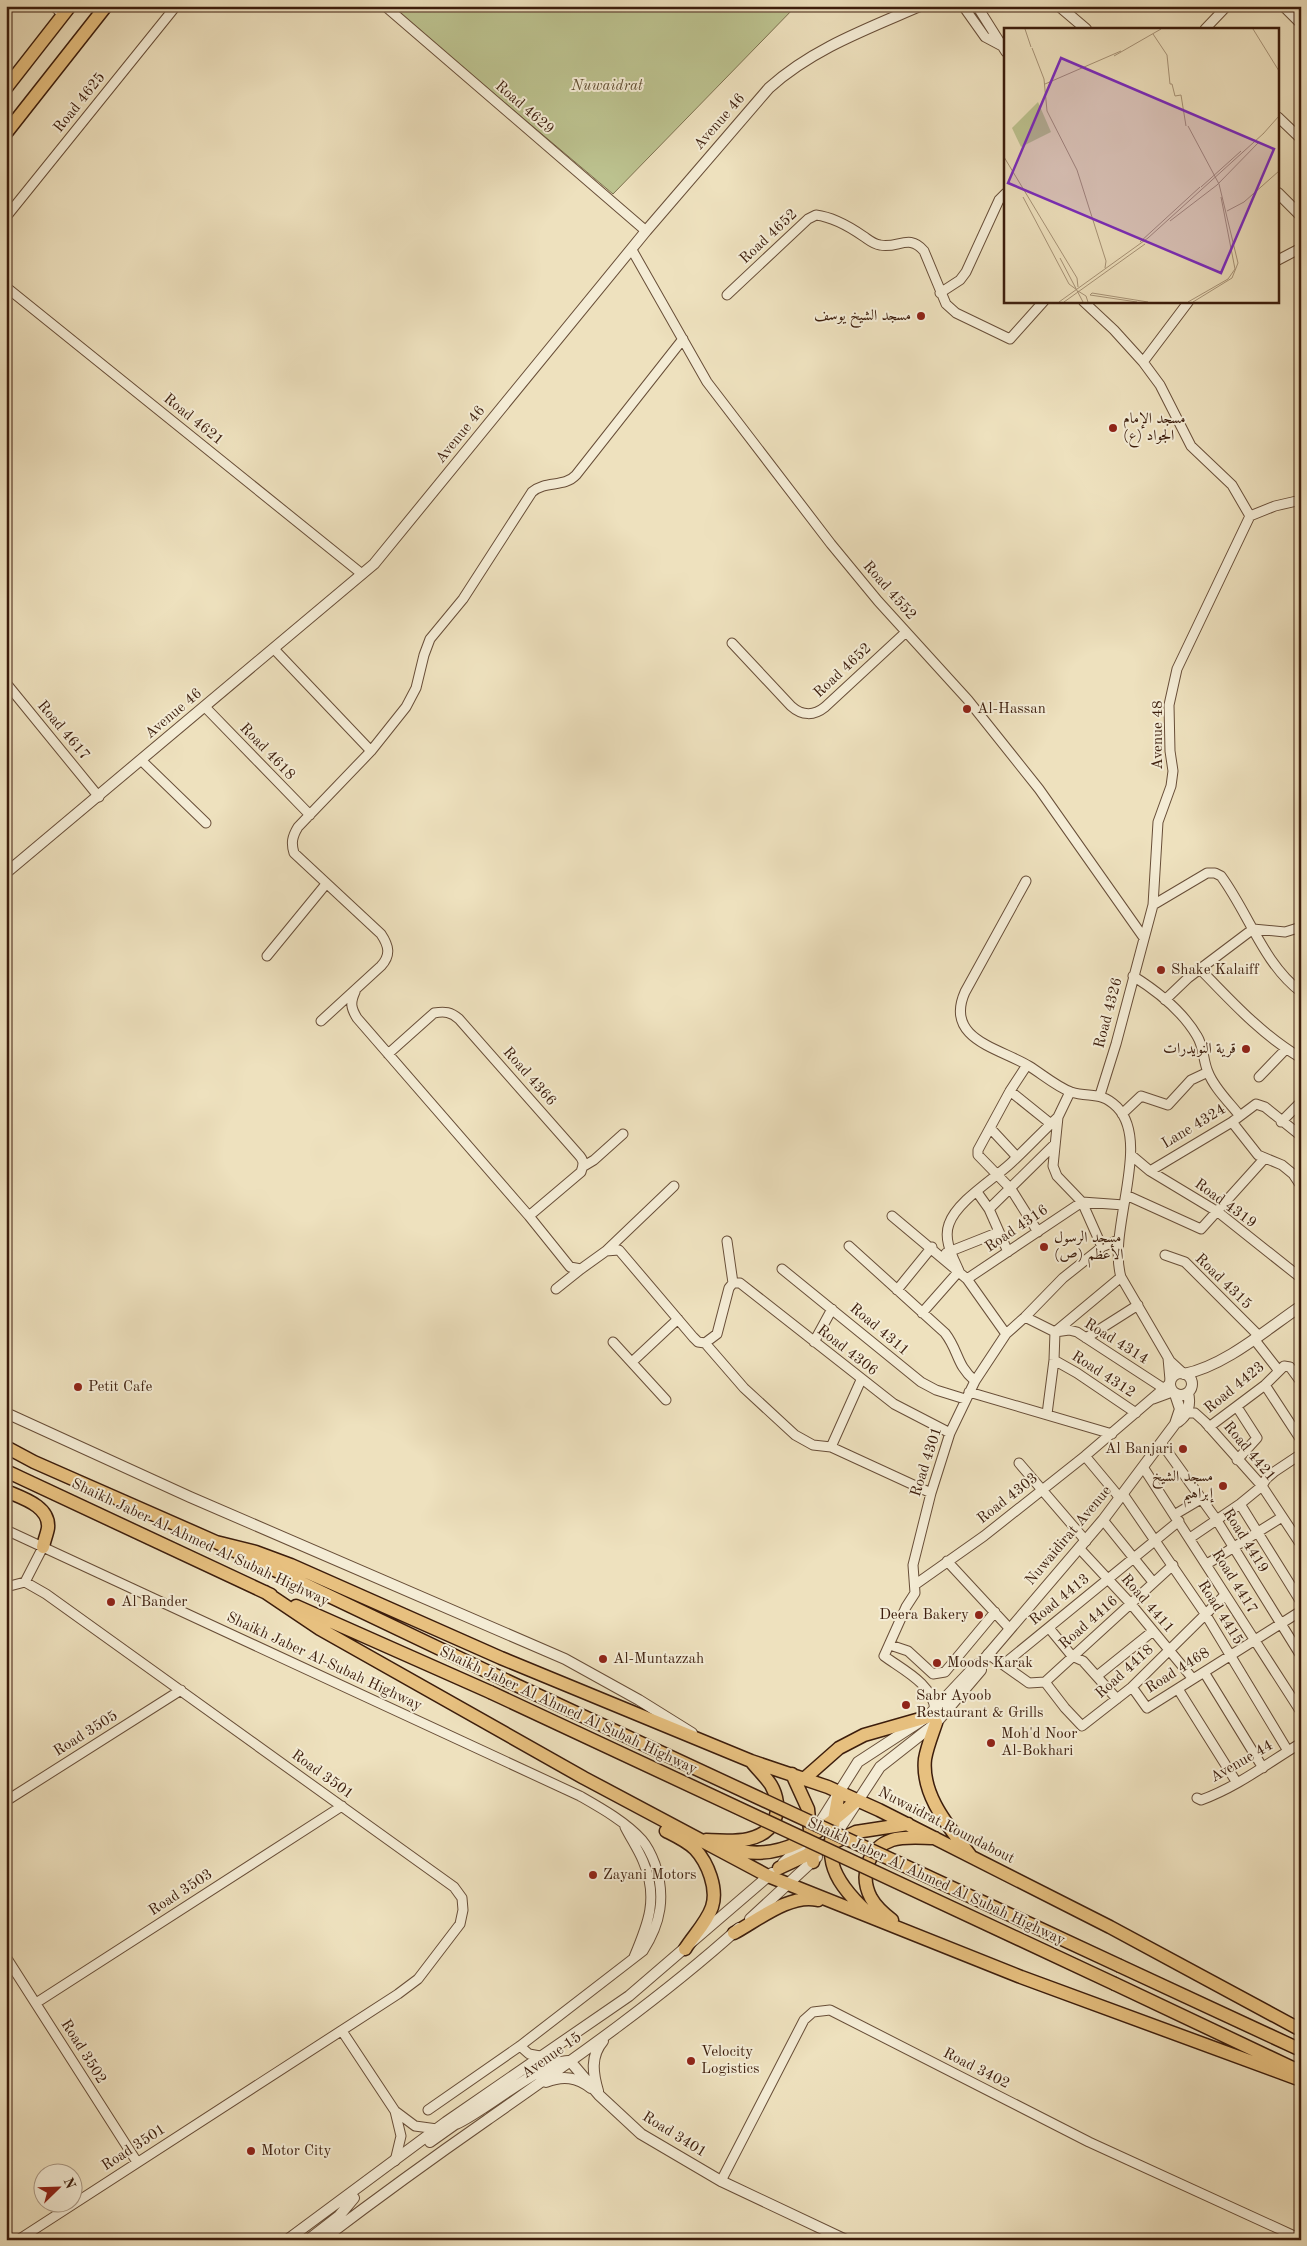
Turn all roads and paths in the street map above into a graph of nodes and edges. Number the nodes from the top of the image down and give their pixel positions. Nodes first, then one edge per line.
1 (106, 6) edge
2 (176, 6) edge
3 (385, 6) edge
4 (920, 6) edge
5 (963, 6) edge
6 (1059, 6) edge
7 (1227, 6) edge
8 (1283, 6) edge
9 (976, 8) edge
10 (62, 9) edge
11 (1301, 24) edge
12 (1085, 28) edge
13 (1206, 28) edge
14 (1003, 48) edge
15 (6, 88) edge
16 (1280, 119) edge
17 (6, 133) edge
18 (1301, 139) edge
19 (1004, 195) edge
20 (1280, 195) edge
21 (1301, 216) edge
22 (6, 217) edge
23 (646, 231) junction
24 (1301, 248) edge
25 (632, 250) junction
26 (1280, 259) edge
27 (6, 287) edge
28 (940, 293) junction
29 (727, 295) dead end
30 (1043, 302) edge
31 (1084, 302) edge
32 (1188, 302) edge
33 (683, 339) junction
34 (1143, 362) junction
35 (1301, 500) edge
36 (1250, 516) junction
37 (362, 574) junction
38 (906, 632) junction
39 (732, 643) dead end
40 (274, 649) junction
41 (6, 683) edge
42 (205, 707) junction
43 (371, 751) junction
44 (142, 761) junction
45 (99, 796) junction
46 (310, 815) junction
47 (206, 823) dead end
48 (6, 873) edge
49 (1026, 881) dead end
50 (326, 884) junction
51 (1153, 906) junction
52 (1301, 927) edge
53 (1253, 929) junction
54 (1144, 938) junction
55 (267, 956) dead end
56 (1200, 969) junction
57 (1133, 976) junction
58 (356, 990) junction
59 (1301, 992) edge
60 (1165, 1000) junction
61 (321, 1021) dead end
62 (1286, 1049) junction
63 (388, 1054) junction
64 (1301, 1058) edge
65 (1027, 1065) junction
66 (1208, 1072) junction
67 (1259, 1078) dead end
68 (1010, 1090) junction
69 (1070, 1092) junction
70 (1100, 1095) junction
71 (1301, 1102) edge
72 (1122, 1114) junction
73 (1058, 1117) junction
74 (1236, 1119) junction
75 (1282, 1122) junction
76 (1051, 1124) junction
77 (991, 1129) junction
78 (624, 1134) dead end
79 (1301, 1136) edge
80 (1055, 1144) junction
81 (1131, 1156) junction
82 (1017, 1157) junction
83 (1264, 1159) junction
84 (584, 1166) junction
85 (1150, 1171) junction
86 (998, 1174) junction
87 (674, 1186) dead end
88 (1301, 1186) edge
89 (1011, 1189) junction
90 (978, 1192) junction
91 (1126, 1195) junction
92 (1082, 1202) junction
93 (1124, 1205) junction
94 (989, 1209) junction
95 (1218, 1212) junction
96 (529, 1216) junction
97 (892, 1216) dead end
98 (999, 1232) junction
99 (1038, 1232) junction
100 (1118, 1240) junction
101 (727, 1241) dead end
102 (849, 1246) dead end
103 (932, 1247) junction
104 (1102, 1247) junction
105 (606, 1251) junction
106 (950, 1252) junction
107 (1008, 1252) junction
108 (941, 1255) junction
109 (1165, 1255) dead end
110 (581, 1269) junction
111 (782, 1269) dead end
112 (959, 1271) junction
113 (1121, 1277) junction
114 (1301, 1278) edge
115 (967, 1279) junction
116 (733, 1282) junction
117 (556, 1289) dead end
118 (897, 1290) junction
119 (1138, 1305) junction
120 (1301, 1306) edge
121 (832, 1309) junction
122 (922, 1313) junction
123 (1026, 1317) junction
124 (678, 1319) junction
125 (1055, 1332) junction
126 (1006, 1334) junction
127 (1256, 1337) junction
128 (1086, 1338) junction
129 (613, 1342) dead end
130 (814, 1342) junction
131 (704, 1343) junction
132 (1167, 1355) junction
133 (1054, 1360) junction
134 (632, 1362) junction
135 (1210, 1366) junction
136 (1279, 1371) junction
137 (1184, 1374) junction
138 (861, 1380) junction
139 (975, 1380) junction
140 (1301, 1382) edge
141 (1265, 1385) junction
142 (1170, 1388) junction
143 (1190, 1390) junction
144 (967, 1396) junction
145 (666, 1400) dead end
146 (1237, 1407) junction
147 (6, 1413) edge
148 (1136, 1413) junction
149 (1187, 1413) junction
150 (1047, 1414) junction
151 (1175, 1424) junction
152 (1209, 1427) junction
153 (950, 1432) junction
154 (1112, 1434) junction
155 (1301, 1440) edge
156 (1162, 1444) junction
157 (6, 1447) edge
158 (831, 1447) junction
159 (1301, 1454) edge
160 (1084, 1456) junction
161 (1237, 1460) junction
162 (1019, 1463) dead end
163 (1143, 1467) junction
164 (6, 1471) edge
165 (1262, 1486) junction
166 (1042, 1489) junction
167 (6, 1491) edge
168 (931, 1493) junction
169 (1122, 1496) junction
170 (1201, 1499) junction
171 (1240, 1504) junction
172 (1282, 1517) junction
173 (1177, 1518) junction
174 (1216, 1519) junction
175 (1103, 1520) junction
176 (6, 1530) edge
177 (1257, 1532) junction
178 (1190, 1538) junction
179 (1155, 1539) junction
180 (216, 1542) junction
181 (1082, 1544) junction
182 (1301, 1544) edge
183 (43, 1547) junction
184 (1233, 1547) junction
185 (1133, 1557) junction
186 (948, 1561) junction
187 (1207, 1564) junction
188 (1173, 1565) junction
189 (1108, 1579) junction
190 (25, 1582) junction
191 (1153, 1582) junction
192 (916, 1584) junction
193 (6, 1587) edge
194 (265, 1592) junction
195 (1226, 1595) junction
196 (1301, 1602) edge
197 (1131, 1604) junction
198 (1301, 1611) edge
199 (995, 1612) junction
200 (1206, 1615) junction
201 (1280, 1623) junction
202 (1049, 1628) junction
203 (1010, 1629) junction
204 (1154, 1631) junction
205 (1254, 1639) junction
206 (890, 1644) junction
207 (1170, 1651) junction
208 (1230, 1655) junction
209 (1072, 1656) junction
210 (1301, 1656) edge
211 (985, 1659) junction
212 (1004, 1664) junction
213 (1204, 1672) junction
214 (1097, 1676) junction
215 (1194, 1679) junction
216 (1045, 1682) junction
217 (1132, 1687) junction
218 (1178, 1689) junction
219 (181, 1690) junction
220 (1117, 1699) junction
221 (1301, 1712) edge
222 (933, 1716) junction
223 (701, 1740) junction
224 (1301, 1743) edge
225 (1288, 1751) junction
226 (751, 1761) junction
227 (1263, 1768) junction
228 (792, 1774) junction
229 (584, 1778) junction
230 (805, 1778) junction
231 (1237, 1783) junction
232 (840, 1792) junction
233 (1197, 1798) dead end
234 (857, 1800) junction
235 (6, 1801) edge
236 (342, 1806) junction
237 (835, 1820) junction
238 (908, 1824) junction
239 (811, 1836) junction
240 (935, 1838) junction
241 (703, 1840) junction
242 (830, 1843) junction
243 (812, 1857) junction
244 (973, 1859) junction
245 (773, 1872) junction
246 (788, 1884) junction
247 (847, 1908) junction
248 (872, 1917) junction
249 (904, 1929) junction
250 (734, 1933) junction
251 (685, 1950) junction
252 (6, 1957) edge
253 (36, 2003) junction
254 (582, 2030) junction
255 (1301, 2030) edge
256 (342, 2031) junction
257 (609, 2034) junction
258 (520, 2046) junction
259 (1301, 2050) edge
260 (540, 2056) junction
261 (570, 2061) junction
262 (524, 2068) junction
263 (1301, 2072) edge
264 (1301, 2080) edge
265 (529, 2090) junction
266 (599, 2094) junction
267 (428, 2110) dead end
268 (395, 2111) junction
269 (456, 2124) junction
270 (437, 2129) junction
271 (395, 2161) junction
272 (137, 2162) junction
273 (721, 2181) junction
274 (354, 2198) junction
275 (1301, 2239) edge
276 (18, 2240) edge
277 (287, 2240) edge
278 (297, 2240) edge
279 (308, 2240) edge
280 (322, 2240) edge
281 (846, 2240) edge

1 - 17 main road
2 - 22 street, Road 4625
3 - 23 street, Road 4629
4 - 23 street, Avenue 46
5 - 14 street
6 - 12 street
7 - 13 street
8 - 11 street
9 - 14 street
10 - 15 main road
16 - 18 street
19 - 28 street
20 - 21 street
23 - 25 street, Avenue 46
24 - 26 street
25 - 33 street, Road 4552
25 - 37 street, Avenue 46
27 - 37 street, Road 4621
28 - 29 street, Road 4652
28 - 30 street
31 - 34 street
32 - 34 street
33 - 38 street, Road 4552
33 - 43 street
34 - 36 street
35 - 36 street
36 - 51 street, Avenue 48
37 - 40 street, Avenue 46
38 - 39 street, Road 4652
38 - 54 street, Road 4552
40 - 42 street, Avenue 46
40 - 43 street
41 - 45 street, Road 4617
42 - 44 street, Avenue 46
42 - 46 street, Road 4618
43 - 46 street
44 - 45 street, Avenue 46
44 - 47 street
45 - 48 street, Avenue 46
46 - 50 street
49 - 65 street
50 - 55 street
50 - 58 street
51 - 53 street
51 - 54 street, Avenue 48
52 - 53 street
53 - 56 street
53 - 59 street
54 - 57 street, Road 4326
56 - 60 street
56 - 62 street
57 - 60 street
57 - 70 street, Road 4326
58 - 61 street
58 - 63 street
60 - 66 street
62 - 64 street
62 - 67 street
63 - 84 street, Road 4366
63 - 96 street
65 - 68 street
65 - 69 street
66 - 72 street
66 - 74 street
68 - 76 street
68 - 77 street
69 - 70 street
69 - 73 street
70 - 72 street
71 - 75 street
72 - 81 street
73 - 76 street
73 - 80 street
74 - 75 street, Lane 4324
74 - 83 street
74 - 85 street, Lane 4324
75 - 79 street
76 - 82 street
77 - 82 street
77 - 86 street
78 - 84 street
80 - 89 street
80 - 92 street
81 - 85 street, Road 4319
81 - 91 street
82 - 86 street
83 - 88 street
83 - 95 street
84 - 96 street
85 - 95 street, Road 4319
86 - 89 street
86 - 90 street
87 - 105 street
89 - 94 street
89 - 99 street
90 - 94 street
90 - 106 street
91 - 93 street
91 - 95 street, Road 4315
92 - 93 street
92 - 99 street, Road 4316
92 - 104 street
93 - 100 street
94 - 98 street
95 - 114 street, Road 4319
96 - 110 street
97 - 103 street
98 - 106 street
98 - 107 street
99 - 107 street, Road 4316
100 - 104 street, Road 4301
100 - 113 street
101 - 116 street
102 - 118 street
103 - 108 street
103 - 118 street
104 - 123 street, Road 4301
105 - 110 street
105 - 124 street
106 - 108 street
106 - 112 street
107 - 115 street, Road 4316
108 - 112 street
109 - 127 street, Road 4315
110 - 117 street
111 - 121 street, Road 4311
112 - 115 street
112 - 122 street
113 - 119 street
113 - 125 street
115 - 126 street
116 - 130 street, Road 4306
116 - 131 street
118 - 122 street
119 - 128 street
119 - 132 street
120 - 127 street
121 - 130 street
121 - 144 street, Road 4311
122 - 139 street
123 - 125 street, Road 4314
123 - 126 street, Road 4301
124 - 131 street
124 - 134 street
125 - 128 street, Road 4314
125 - 133 street, Road 4312
126 - 139 street, Road 4301
127 - 135 street
127 - 136 street, Road 4315
128 - 142 street, Road 4314
129 - 134 street
130 - 138 street, Road 4306
131 - 158 street
132 - 137 street
132 - 142 street
133 - 148 street, Road 4312
133 - 150 street, Road 4312
134 - 145 street
135 - 137 street
135 - 143 street
136 - 140 street
136 - 141 street, Road 4423
137 - 142 street
137 - 143 street
138 - 153 street, Road 4306
138 - 158 street
139 - 144 street, Road 4301
141 - 146 street, Road 4423
141 - 155 street
142 - 143 street
142 - 148 street, Road 4303
142 - 151 street, Nuwaidirat Avenue
143 - 149 street
144 - 150 street, Road 4311
144 - 153 street, Road 4301
146 - 152 street, Road 4423
146 - 161 street
147 - 223 street
148 - 154 street, Road 4303
149 - 151 street, Nuwaidirat Avenue
149 - 152 street, Road 4421
150 - 154 street, Road 4311
151 - 156 street, Nuwaidirat Avenue
152 - 161 street, Road 4421
153 - 168 street, Road 4301
154 - 160 street, Road 4303
156 - 163 street, Nuwaidirat Avenue
156 - 170 street, Road 4419
157 - 180 main road, Shaikh Jaber Al Ahmed Al Subah Highway
158 - 168 street
159 - 165 street
160 - 166 street, Road 4303
160 - 169 street
161 - 165 street, Road 4421
162 - 166 street, Road 4411
163 - 169 street, Nuwaidirat Avenue
163 - 173 street, Road 4417
164 - 194 main road, Shaikh Jaber Al Ahmed Al Subah Highway
165 - 171 street
165 - 172 street, Road 4421
166 - 181 street, Road 4411
166 - 186 street, Road 4303
167 - 183 main road
168 - 192 street, Road 4301
169 - 175 street, Nuwaidirat Avenue
169 - 179 street, Road 4415
170 - 173 street, Road 4413
170 - 174 street, Road 4419
171 - 174 street
171 - 177 street
172 - 177 street
172 - 182 street, Road 4421
173 - 178 street, Road 4417
173 - 179 street, Road 4413
174 - 178 street
174 - 184 street, Road 4419
175 - 181 street, Nuwaidirat Avenue
175 - 185 street
176 - 183 street, Shaikh Jaber Al-Subah Highway
177 - 184 street
177 - 196 street
178 - 187 street, Road 4417
179 - 185 street, Road 4413
179 - 188 street, Road 4415
180 - 223 main road, Shaikh Jaber Al Ahmed Al Subah Highway
180 - 259 main road, Shaikh Jaber Al Ahmed Al Subah Highway, bridge
181 - 189 street, Road 4411
181 - 203 street, Nuwaidirat Avenue
183 - 190 street
183 - 258 street, Shaikh Jaber Al-Subah Highway
184 - 187 street
184 - 201 street, Road 4419
185 - 189 street, Road 4413
185 - 191 street
186 - 192 street, Road 4303
186 - 199 street
187 - 195 street, Road 4417
188 - 191 street, Road 4416
188 - 200 street, Road 4415
189 - 197 street, Road 4411
189 - 202 street, Road 4413
190 - 193 street
190 - 219 street, Road 3501
191 - 197 street, Road 4416
192 - 206 street, Road 4301
194 - 229 main road
194 - 263 main road, Shaikh Jaber Al Ahmed Al Subah Highway, bridge
195 - 200 street, Road 4418
195 - 205 street, Road 4417
197 - 204 street, Road 4411
197 - 209 street, Road 4416
198 - 201 street, Road 4468
199 - 203 street
199 - 206 street
200 - 207 street, Road 4418
200 - 208 street, Road 4415
201 - 205 street, Road 4468
201 - 210 street, Road 4419
202 - 209 street
202 - 212 street, Road 4413
203 - 211 street, Nuwaidirat Avenue
204 - 207 street, Road 4411
204 - 214 street
205 - 208 street, Road 4468
205 - 221 street, Road 4417
206 - 222 street, Road 4301
207 - 215 street, Road 4411
207 - 217 street, Road 4418
208 - 213 street, Road 4468
208 - 225 street, Road 4415
209 - 214 street
209 - 216 street, Road 4416
211 - 212 street
211 - 222 street, Nuwaidirat Avenue
212 - 216 street
213 - 215 street, Road 4468
213 - 227 street
214 - 220 street
215 - 218 street, Road 4468
216 - 220 street, Road 4418
217 - 218 street, Road 4468
217 - 220 street, Road 4418
218 - 231 street
219 - 235 street, Road 3505
219 - 236 street, Road 3501
222 - 230 main road
222 - 232 street, Nuwaidirat Avenue
222 - 234 street, Nuwaidirat Avenue
222 - 244 main road
223 - 226 main road, Nuwaidrat Roundabout
224 - 225 street, Avenue 44
225 - 227 street, Avenue 44
226 - 228 main road, Nuwaidrat Roundabout
226 - 241 main road
227 - 231 street, Avenue 44
228 - 230 main road, Nuwaidrat Roundabout
228 - 239 main road
229 - 241 main road
229 - 251 main road
230 - 232 main road, Nuwaidrat Roundabout
231 - 233 street, Avenue 44
232 - 234 main road, Nuwaidrat Roundabout
232 - 237 main road
232 - 239 street, Nuwaidirat Avenue
234 - 237 main road
234 - 238 main road, Nuwaidrat Roundabout
234 - 242 street, Nuwaidrat Roundabout
236 - 253 street, Road 3503
236 - 256 street, Road 3501
237 - 239 main road
237 - 242 main road
238 - 240 main road, Nuwaidrat Roundabout
238 - 242 main road
239 - 241 main road
239 - 243 main road
239 - 245 street, Avenue 15
240 - 244 main road, Nuwaidrat Roundabout
240 - 249 main road
241 - 245 main road
242 - 243 main road
242 - 248 main road
243 - 245 main road
243 - 246 street
244 - 255 main road, Nuwaidrat Roundabout
245 - 246 main road
245 - 251 street, Avenue 15
246 - 247 main road
246 - 250 street, Avenue 15
247 - 248 main road
247 - 250 main road
248 - 249 main road
249 - 264 main road
250 - 257 street, Avenue 15
251 - 254 street, Avenue 15
252 - 253 street, Road 3502
253 - 272 street, Road 3502
254 - 260 street, Avenue 15
254 - 269 street
256 - 268 street
256 - 272 street, Road 3501
257 - 261 street, Avenue 15
257 - 266 street
258 - 260 street
258 - 262 street
258 - 267 street, Shaikh Jaber Al-Subah Highway
260 - 262 street, Avenue 15
261 - 265 street, Avenue 15
261 - 266 street, Road 3401
261 - 269 street
262 - 270 street, Avenue 15
265 - 266 street
265 - 280 street, Avenue 15
266 - 273 street, Road 3401
268 - 270 street
268 - 271 street
269 - 274 street
270 - 271 street, Avenue 15
271 - 277 street, Avenue 15
272 - 276 street, Road 3501
273 - 275 street, Road 3402
273 - 281 street, Road 3401
274 - 278 street
274 - 279 street

